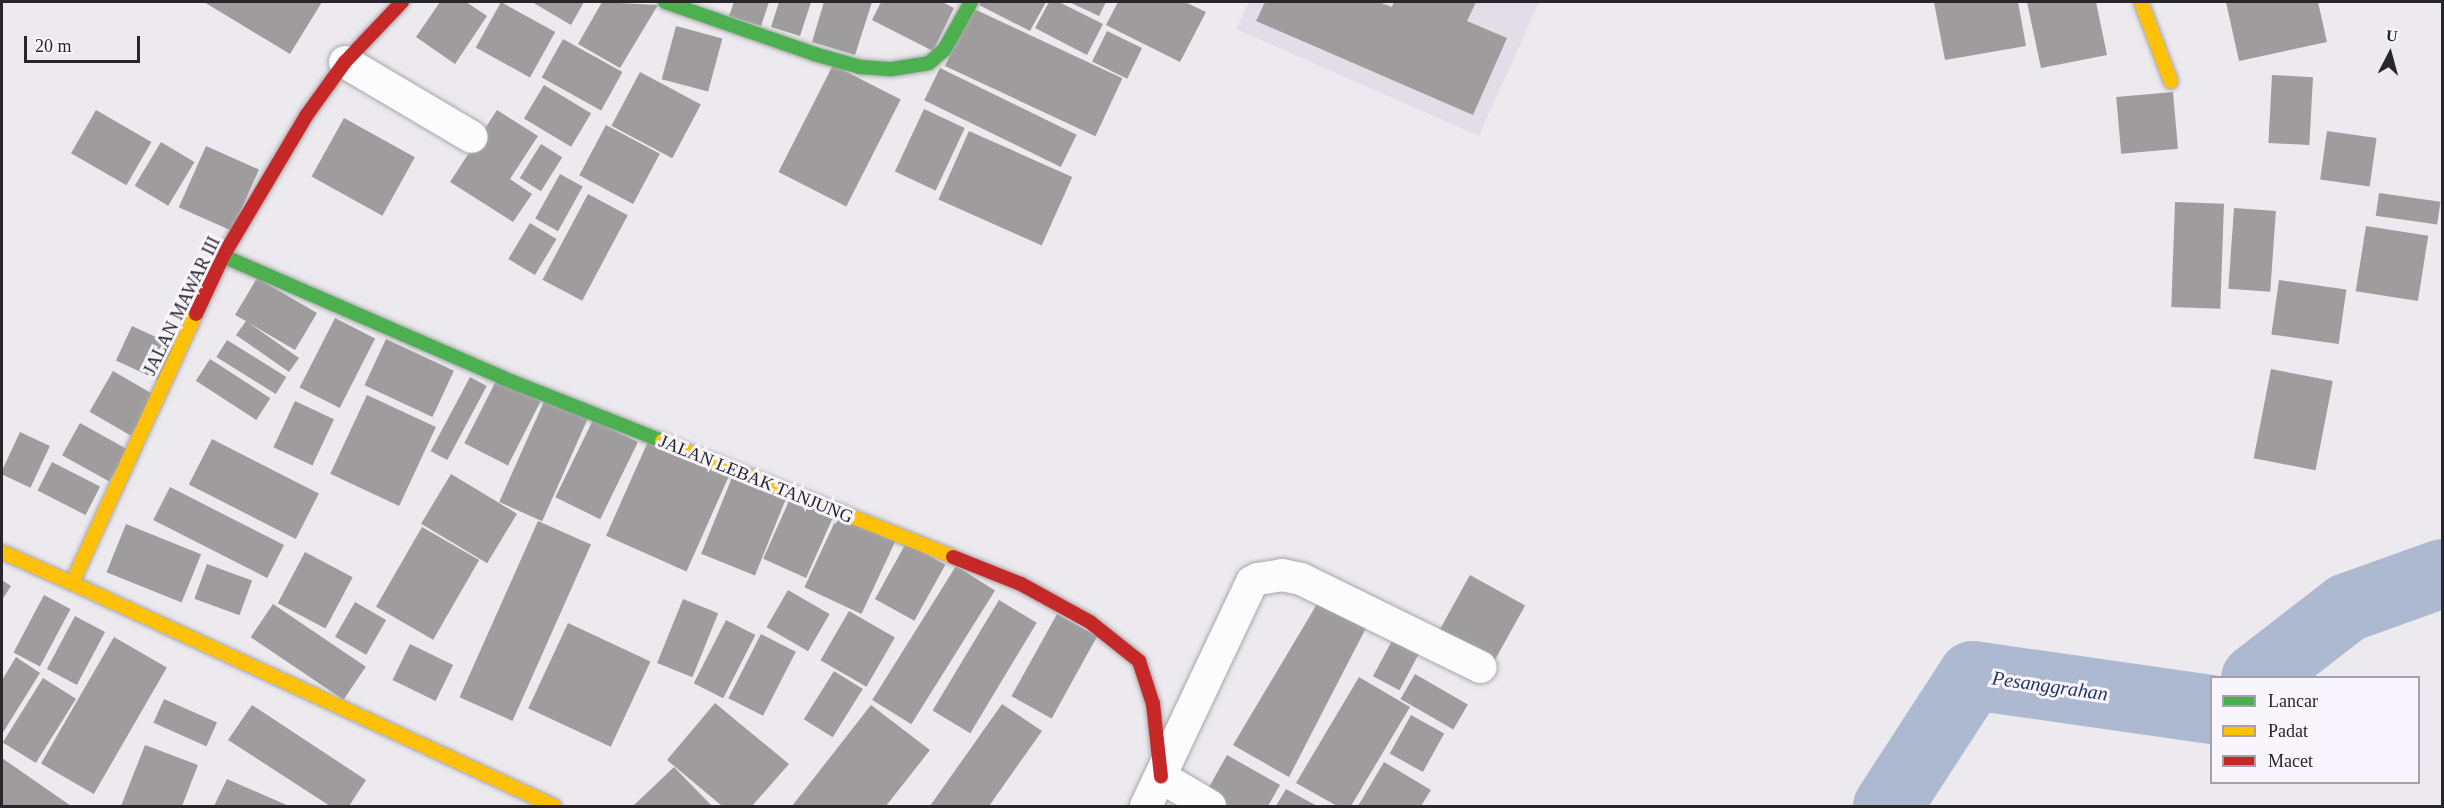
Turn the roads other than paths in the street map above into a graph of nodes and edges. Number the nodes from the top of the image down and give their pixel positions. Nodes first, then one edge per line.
1 (402, 2) edge
2 (665, 2) edge
3 (970, 2) edge
4 (2140, 2) edge
5 (345, 62) junction
6 (2171, 82) dead end
7 (472, 137) dead end
8 (223, 256) junction
9 (2, 552) edge
10 (72, 584) junction
11 (1481, 667) dead end
12 (1161, 777) junction
13 (554, 807) edge
14 (1146, 807) edge
15 (1210, 807) edge

1 - 5 street, JALAN MAWAR III
2 - 3 street
4 - 6 street
5 - 7 street
5 - 8 street, JALAN MAWAR III
8 - 10 street, JALAN MAWAR III
8 - 12 street, JALAN LEBAK TANJUNG
9 - 10 street
10 - 13 street
11 - 12 street
12 - 14 street
12 - 15 street

